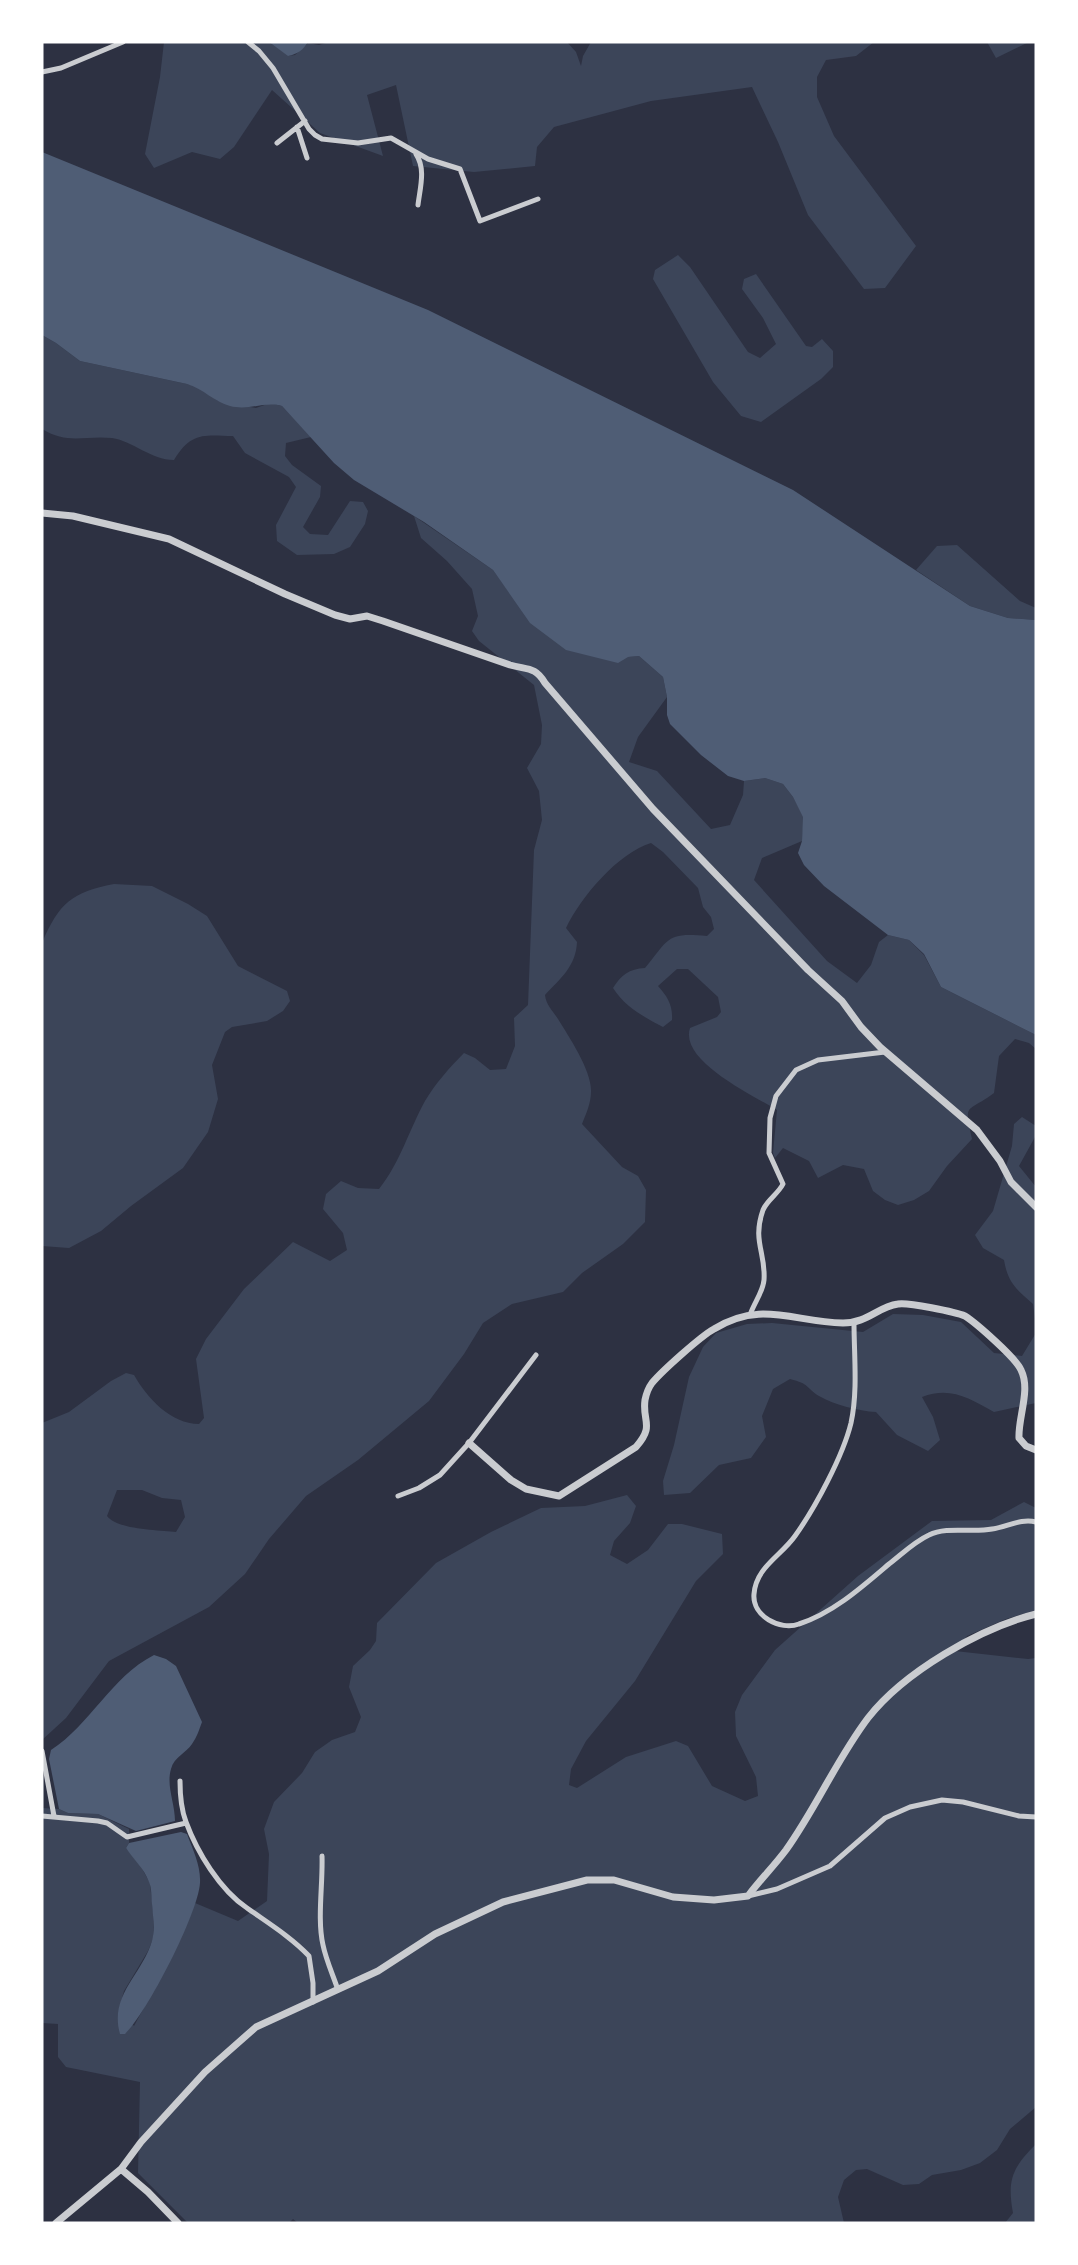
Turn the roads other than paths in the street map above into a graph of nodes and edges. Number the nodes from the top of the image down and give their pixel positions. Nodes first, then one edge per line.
1 (123, 42) edge
2 (248, 42) edge
3 (42, 72) edge
4 (305, 121) junction
5 (297, 127) junction
6 (277, 143) dead end
7 (416, 153) junction
8 (307, 158) dead end
9 (538, 199) dead end
10 (418, 205) dead end
11 (42, 513) edge
12 (885, 1052) junction
13 (1036, 1207) edge
14 (750, 1315) junction
15 (854, 1323) junction
16 (536, 1355) dead end
17 (469, 1443) junction
18 (1036, 1450) edge
19 (398, 1497) dead end
20 (1036, 1522) edge
21 (1035, 1614) edge
22 (42, 1751) edge
23 (180, 1781) dead end
24 (42, 1816) edge
25 (54, 1816) junction
26 (1036, 1817) edge
27 (186, 1823) junction
28 (322, 1856) dead end
29 (748, 1896) junction
30 (338, 1990) junction
31 (313, 2002) junction
32 (121, 2169) junction
33 (56, 2223) edge
34 (178, 2223) edge

1 - 3 street
2 - 4 street
4 - 5 street
4 - 7 street
5 - 6 street
5 - 8 street
7 - 9 street
7 - 10 street
11 - 12 street
12 - 13 street
12 - 14 street
14 - 15 street
14 - 17 street
15 - 18 street
15 - 20 street
16 - 17 street
17 - 19 street
21 - 29 street
22 - 25 street
23 - 27 street
24 - 25 street
25 - 27 street
26 - 29 street
27 - 31 street
28 - 30 street
29 - 30 street
30 - 31 street
31 - 32 street
32 - 33 street
32 - 34 street

